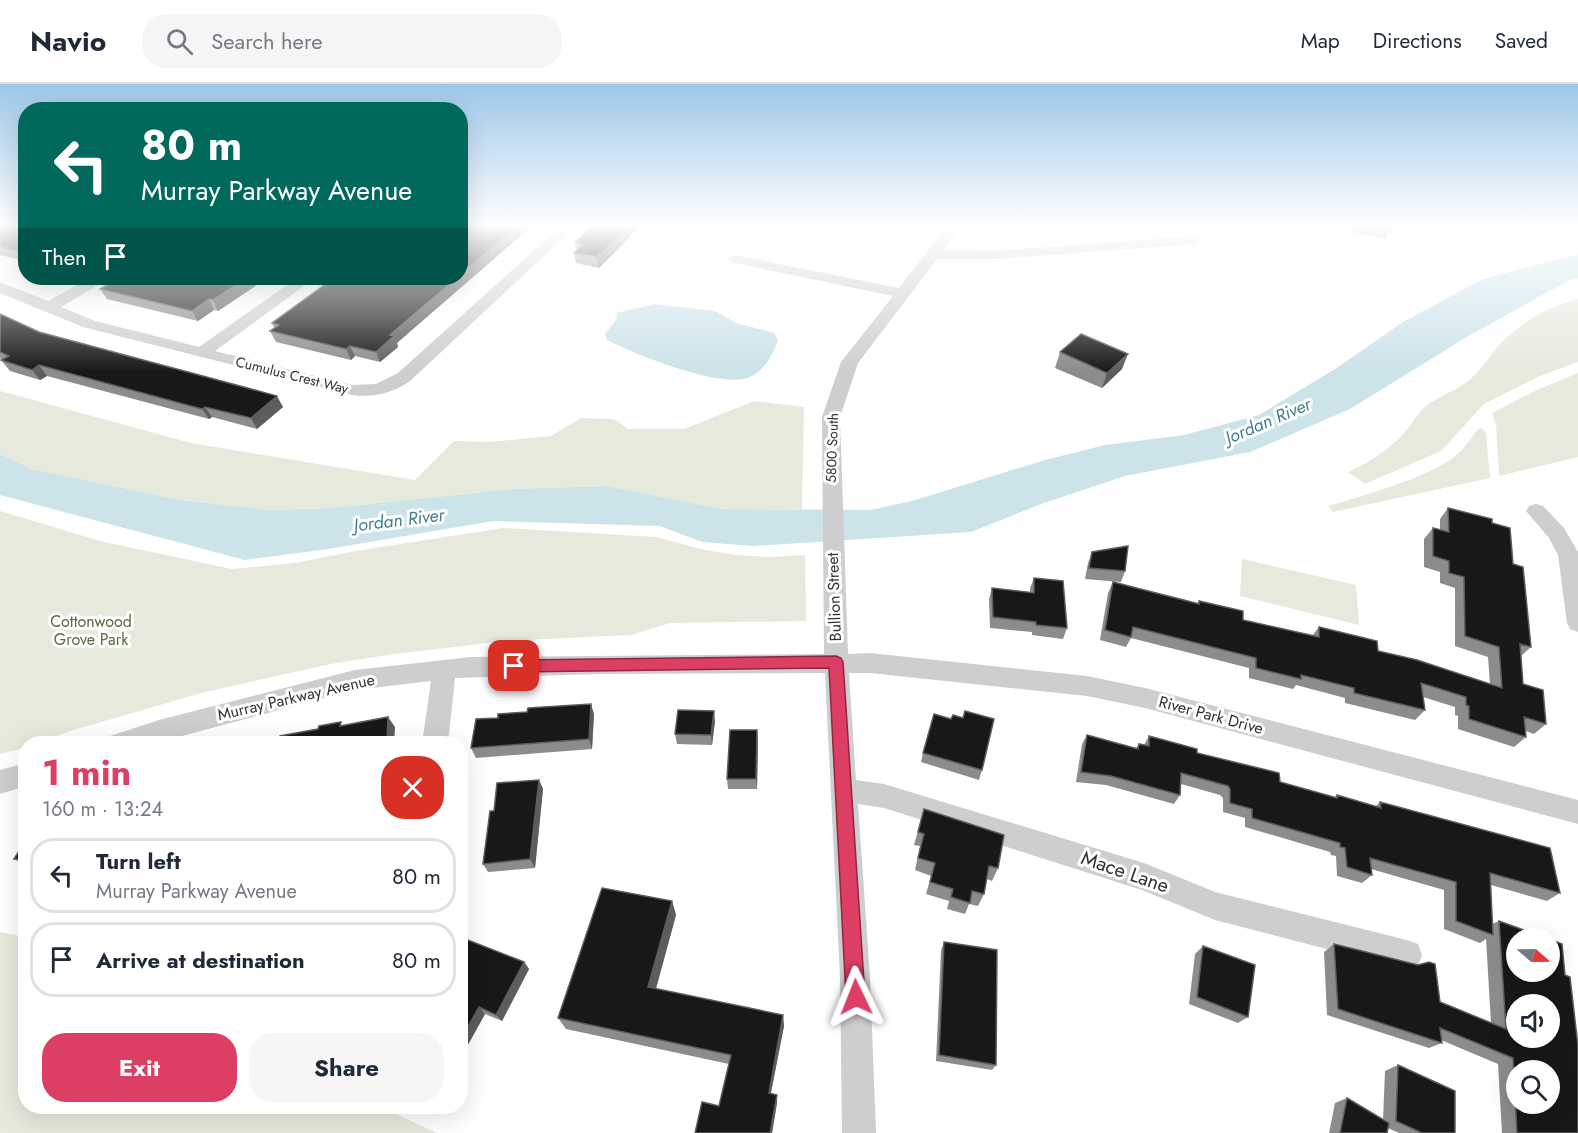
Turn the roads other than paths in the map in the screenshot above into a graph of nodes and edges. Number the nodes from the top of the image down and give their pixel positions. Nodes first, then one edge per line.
1 (516, 275) edge
2 (813, 275) edge
3 (916, 275) edge
4 (88, 285) edge
5 (296, 285) edge
6 (0, 287) edge
7 (902, 293) junction
8 (48, 308) junction
9 (201, 353) junction
10 (831, 492) joint
11 (1536, 511) dead end
12 (1578, 623) edge
13 (836, 662) junction
14 (444, 670) junction
15 (144, 736) edge
16 (436, 736) edge
17 (18, 776) edge
18 (0, 782) edge
19 (843, 790) junction
20 (1578, 812) edge
21 (1407, 955) dead end
22 (859, 1133) edge

1 - 9 street, Cumulus Crest Way
2 - 7 street
3 - 7 street, 5800 South
4 - 8 street
5 - 9 street
6 - 8 street, Cumulus Crest Way
7 - 10 street, 5800 South
8 - 9 street, Cumulus Crest Way
10 - 13 street, Bullion Street
11 - 12 street
13 - 14 street, Murray Parkway Avenue
13 - 19 street, Bullion Street
13 - 20 street, River Park Drive
14 - 15 street, Murray Parkway Avenue
14 - 16 street
17 - 18 street
19 - 21 street, Mace Lane
19 - 22 street, Bullion Street

